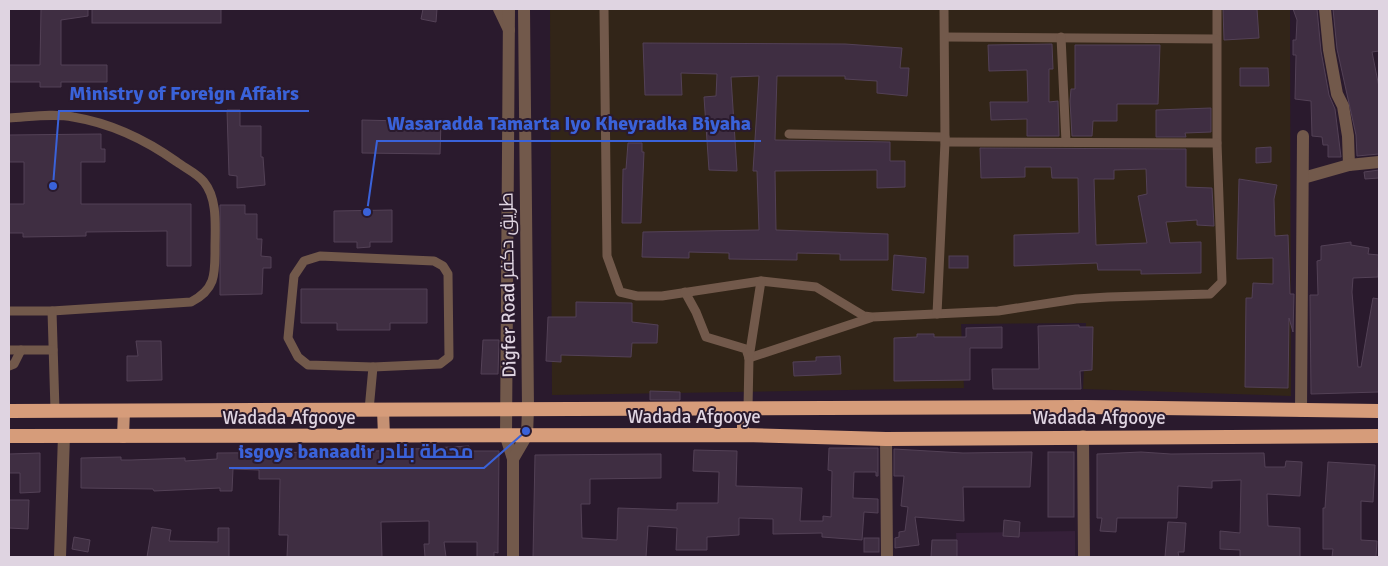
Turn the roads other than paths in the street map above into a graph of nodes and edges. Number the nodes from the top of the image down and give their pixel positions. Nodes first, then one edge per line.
1 (499, 9) edge
2 (509, 9) edge
3 (524, 9) edge
4 (604, 9) edge
5 (944, 9) edge
6 (1217, 9) edge
7 (1325, 9) edge
8 (509, 30) junction
9 (945, 37) junction
10 (1061, 37) junction
11 (1216, 39) junction
12 (9, 118) edge
13 (789, 134) dead end
14 (1303, 136) dead end
15 (945, 140) junction
16 (1066, 142) junction
17 (1217, 144) junction
18 (1379, 162) edge
19 (1349, 165) junction
20 (1303, 178) junction
21 (761, 282) junction
22 (685, 292) junction
23 (9, 311) edge
24 (52, 311) junction
25 (937, 314) junction
26 (872, 318) junction
27 (9, 350) edge
28 (22, 350) junction
29 (52, 350) junction
30 (750, 358) junction
31 (9, 366) edge
32 (373, 367) junction
33 (745, 408) junction
34 (528, 409) junction
35 (54, 410) junction
36 (124, 410) junction
37 (368, 410) junction
38 (383, 410) junction
39 (506, 410) junction
40 (9, 411) edge
41 (1301, 411) junction
42 (1379, 411) edge
43 (64, 435) junction
44 (528, 435) junction
45 (743, 435) junction
46 (9, 436) edge
47 (384, 436) junction
48 (1083, 436) junction
49 (1379, 436) edge
50 (123, 437) junction
51 (506, 437) junction
52 (886, 439) junction
53 (513, 459) junction
54 (60, 557) edge
55 (513, 557) edge
56 (887, 557) edge
57 (1084, 557) edge

1 - 8 street
2 - 8 street, Digfer Road طريق دكفر
3 - 34 street, Digfer Road طريق دكفر
4 - 22 lane
5 - 9 lane
6 - 11 lane
7 - 19 street
8 - 39 street, Digfer Road طريق دكفر
9 - 10 lane
9 - 15 lane
10 - 11 lane
10 - 16 lane
11 - 17 lane
12 - 24 lane
13 - 15 lane
14 - 20 street
15 - 16 lane
15 - 25 lane
16 - 17 lane
17 - 25 lane
18 - 19 street
19 - 20 street
20 - 41 street
21 - 22 lane
21 - 26 lane
21 - 30 lane
22 - 30 lane
23 - 24 lane
24 - 29 lane
25 - 26 lane
26 - 30 lane
27 - 28 lane
28 - 29 lane
28 - 31 lane
29 - 35 lane
30 - 33 lane
32 - 32 lane
32 - 37 lane
33 - 34 highway, Wadada Afgooye
33 - 41 highway, Wadada Afgooye
33 - 45 main road
34 - 39 highway, Wadada Afgooye
34 - 44 street, Digfer Road طريق دكفر
35 - 36 highway, Wadada Afgooye
35 - 40 highway, Wadada Afgooye
36 - 37 highway, Wadada Afgooye
36 - 50 main road
37 - 38 highway, Wadada Afgooye
38 - 39 highway, Wadada Afgooye
38 - 47 main road
39 - 51 street, Digfer Road طريق دكفر
41 - 42 highway, Wadada Afgooye
43 - 46 highway, Wadada Afgooye
43 - 50 highway, Wadada Afgooye
43 - 54 street
44 - 45 highway, Wadada Afgooye
44 - 51 highway, Wadada Afgooye
44 - 53 street
45 - 52 highway, Wadada Afgooye
47 - 50 highway, Wadada Afgooye
47 - 51 highway, Wadada Afgooye
48 - 49 highway, Wadada Afgooye
48 - 52 highway, Wadada Afgooye
48 - 57 street
51 - 53 street, Digfer Road طريق دكفر
52 - 56 street
53 - 55 street

